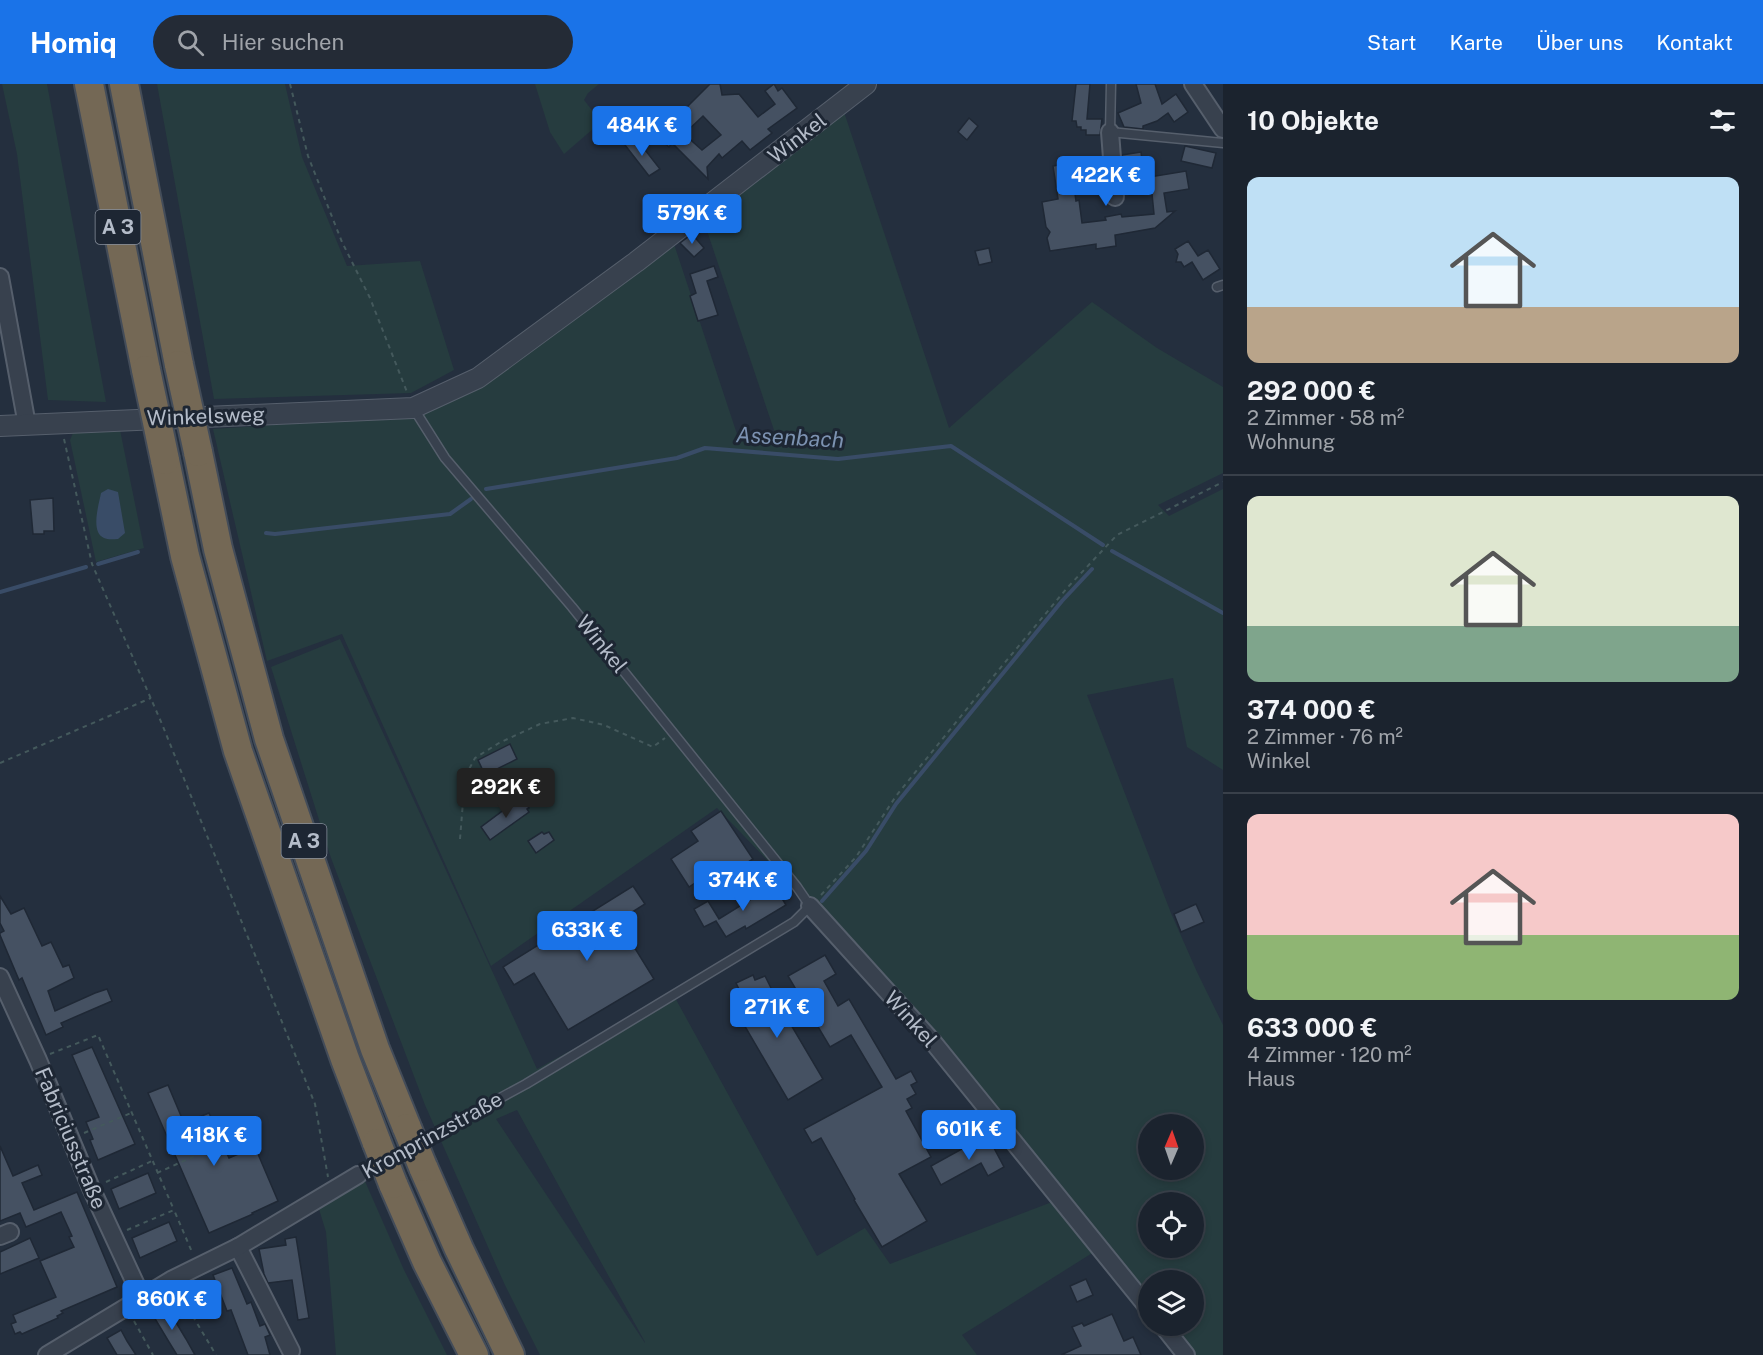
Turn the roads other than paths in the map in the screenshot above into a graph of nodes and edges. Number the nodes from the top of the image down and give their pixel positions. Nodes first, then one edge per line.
1 (89, 84) edge
2 (124, 84) edge
3 (866, 84) edge
4 (1111, 84) edge
5 (1193, 84) edge
6 (1223, 129) edge
7 (1110, 132) junction
8 (1223, 143) edge
9 (1114, 197) dead end
10 (0, 277) edge
11 (413, 408) junction
12 (27, 425) junction
13 (0, 426) edge
14 (810, 906) junction
15 (0, 977) edge
16 (358, 1175) joint
17 (238, 1246) junction
18 (1138, 1295) edge
19 (142, 1298) junction
20 (1171, 1336) edge
21 (291, 1350) dead end
22 (47, 1355) edge
23 (474, 1355) edge
24 (510, 1355) edge
25 (1186, 1355) edge

1 - 23 highway, A 3, bridge
2 - 24 highway, A 3, bridge
3 - 11 street, Winkel
4 - 7 lane
5 - 6 street
7 - 8 lane
7 - 9 street
10 - 12 street
11 - 12 street, Winkelsweg
11 - 14 lane, Winkel
12 - 13 street, Winkelsweg
14 - 16 lane, Kronprinzstraße
14 - 18 street, Winkel
15 - 19 street, Fabriciusstraße
16 - 17 street, Kronprinzstraße
17 - 19 street, Kronprinzstraße
17 - 21 street
19 - 22 street, Kronprinzstraße
20 - 25 street

